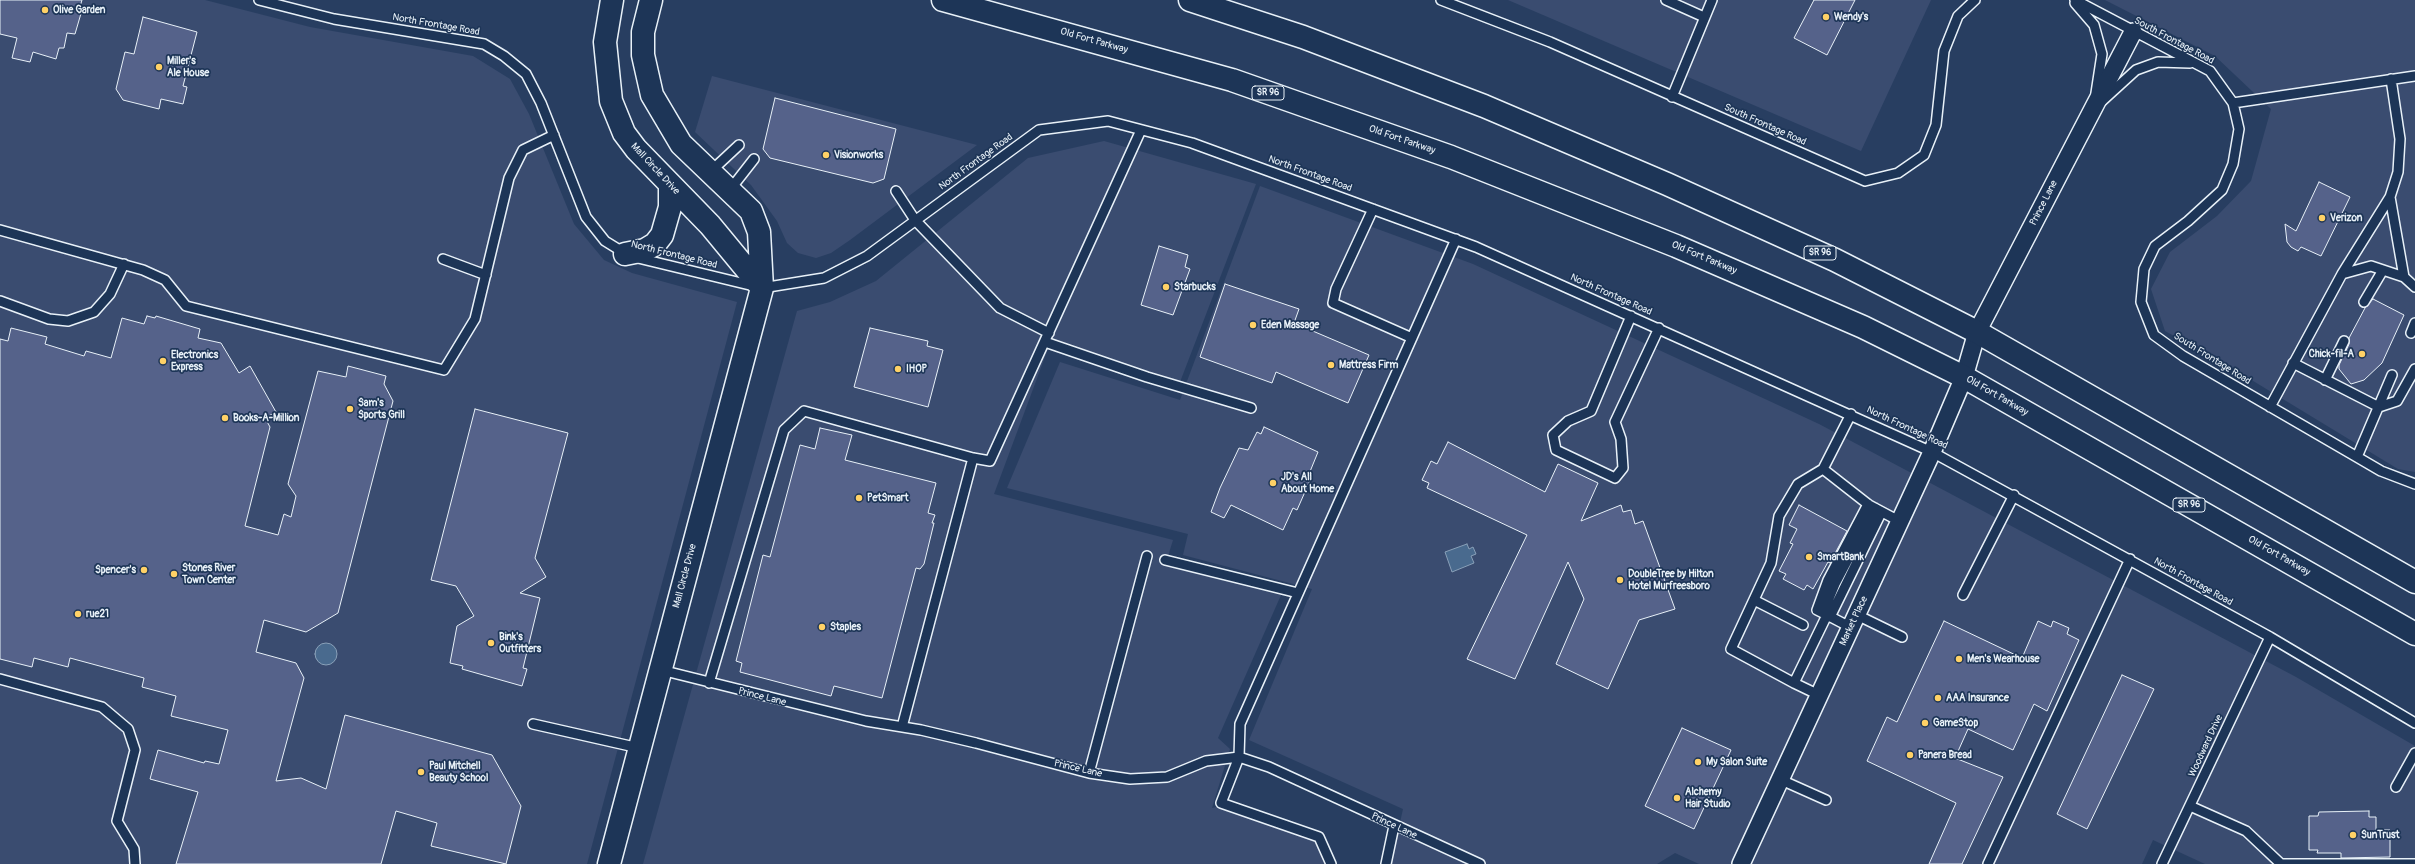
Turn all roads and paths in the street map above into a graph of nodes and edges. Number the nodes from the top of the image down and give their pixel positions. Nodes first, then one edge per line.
1 (259, 0) edge
2 (612, 0) edge
3 (651, 0) edge
4 (943, 0) edge
5 (1190, 0) edge
6 (1441, 0) edge
7 (1666, 0) edge
8 (1712, 0) edge
9 (1975, 0) edge
10 (2074, 0) edge
11 (1704, 17) junction
12 (2133, 32) junction
13 (2194, 63) junction
14 (2415, 76) edge
15 (2391, 79) junction
16 (1672, 98) junction
17 (2233, 103) junction
18 (2093, 108) junction
19 (1141, 130) junction
20 (554, 135) junction
21 (739, 145) dead end
22 (754, 159) dead end
23 (709, 172) junction
24 (670, 186) junction
25 (729, 190) junction
26 (896, 191) dead end
27 (2390, 196) junction
28 (1373, 209) junction
29 (915, 220) junction
30 (0, 230) edge
31 (1456, 239) junction
32 (625, 254) junction
33 (442, 260) dead end
34 (124, 264) junction
35 (2383, 270) junction
36 (2342, 274) junction
37 (486, 275) junction
38 (2404, 277) junction
39 (762, 288) junction
40 (2415, 288) edge
41 (0, 301) edge
42 (2364, 302) dead end
43 (1631, 316) junction
44 (2415, 323) edge
45 (1659, 328) junction
46 (1977, 332) junction
47 (1049, 333) junction
48 (2411, 333) dead end
49 (1412, 338) junction
50 (1044, 342) junction
51 (2344, 342) dead end
52 (2293, 363) junction
53 (2415, 368) edge
54 (2392, 375) dead end
55 (1964, 377) junction
56 (2325, 380) junction
57 (2270, 407) junction
58 (2379, 407) junction
59 (1251, 408) dead end
60 (1852, 414) junction
61 (1932, 452) junction
62 (2357, 457) junction
63 (973, 458) junction
64 (1823, 469) junction
65 (2415, 484) edge
66 (2014, 495) junction
67 (1875, 508) junction
68 (1901, 522) junction
69 (1147, 556) dead end
70 (2130, 559) junction
71 (1165, 560) dead end
72 (2415, 582) edge
73 (1298, 593) junction
74 (1963, 595) dead end
75 (1754, 600) junction
76 (1826, 615) junction
77 (1854, 621) junction
78 (1803, 625) dead end
79 (2415, 634) edge
80 (1902, 637) dead end
81 (2270, 637) junction
82 (660, 669) junction
83 (0, 679) edge
84 (709, 683) junction
85 (1794, 683) junction
86 (1819, 695) junction
87 (2415, 723) edge
88 (533, 724) dead end
89 (902, 727) junction
90 (639, 748) junction
91 (2415, 753) edge
92 (1239, 756) junction
93 (1089, 773) junction
94 (1780, 779) junction
95 (2396, 787) dead end
96 (1826, 800) dead end
97 (2190, 806) junction
98 (1394, 826) junction
99 (2165, 863) edge
100 (135, 864) edge
101 (609, 864) edge
102 (1331, 864) edge
103 (1386, 864) edge
104 (1480, 864) edge
105 (1741, 864) edge
106 (1988, 864) edge
107 (2281, 864) edge
108 (2415, 864) edge

1 - 20 lane, North Frontage Road
2 - 24 main road, Mall Circle Drive
3 - 23 main road, Mall Circle Drive
4 - 55 main road, Old Fort Parkway / SR 96
5 - 46 main road, SR 96
6 - 16 lane, South Frontage Road
7 - 11 lane
8 - 11 lane
9 - 16 lane, South Frontage Road
10 - 12 lane, South Frontage Road
10 - 18 lane
11 - 16 lane
12 - 13 lane, South Frontage Road
12 - 18 street, Prince Lane
13 - 17 lane, South Frontage Road
13 - 18 lane
14 - 15 lane
15 - 17 lane
15 - 27 lane
17 - 57 lane, South Frontage Road
18 - 46 street, Prince Lane
19 - 28 lane, North Frontage Road
19 - 29 lane, North Frontage Road
19 - 47 lane
20 - 32 lane, North Frontage Road
20 - 37 lane
21 - 23 lane
22 - 25 lane
23 - 25 main road, Mall Circle Drive
24 - 32 main road
24 - 39 main road, Mall Circle Drive
25 - 39 main road, Mall Circle Drive
26 - 29 lane
27 - 36 lane
27 - 38 lane
28 - 31 lane, North Frontage Road
28 - 49 lane
29 - 39 lane, North Frontage Road
29 - 47 lane
30 - 34 lane
31 - 43 lane, North Frontage Road
31 - 49 lane
32 - 39 lane, North Frontage Road
33 - 37 lane
34 - 37 lane
34 - 41 lane
35 - 36 lane
35 - 38 lane
35 - 42 lane
36 - 52 lane
38 - 40 lane
39 - 82 main road, Mall Circle Drive
43 - 45 lane, North Frontage Road
43 - 45 lane
44 - 48 lane
45 - 60 lane, North Frontage Road
46 - 55 street, Prince Lane
46 - 72 main road, SR 96
47 - 50 lane
49 - 73 lane
50 - 59 lane
50 - 63 lane
51 - 56 lane
52 - 56 lane
52 - 57 lane
53 - 58 lane
54 - 58 lane
55 - 61 street, Market Place
55 - 79 main road, Old Fort Parkway / SR 96
56 - 58 lane
57 - 62 lane, South Frontage Road
58 - 62 lane
60 - 61 lane, North Frontage Road
60 - 64 lane
61 - 66 lane, North Frontage Road
61 - 68 street, Market Place
62 - 65 lane, South Frontage Road
63 - 84 lane
63 - 89 lane
64 - 67 lane
64 - 75 lane
66 - 70 lane, North Frontage Road
66 - 74 lane
67 - 68 lane
67 - 76 lane
67 - 76 lane
68 - 77 street, Market Place
69 - 93 lane
70 - 81 lane, North Frontage Road
70 - 106 lane
71 - 73 lane
73 - 92 lane
75 - 78 lane
75 - 85 lane
76 - 77 lane
76 - 85 lane
77 - 80 lane
77 - 86 street, Market Place
81 - 87 lane, North Frontage Road
81 - 97 lane, Woodward Drive
82 - 84 lane, Prince Lane
82 - 90 main road, Mall Circle Drive
83 - 100 lane
84 - 89 lane, Prince Lane
85 - 86 lane
86 - 94 street, Market Place
88 - 90 lane
89 - 93 lane, Prince Lane
90 - 101 main road, Mall Circle Drive
91 - 95 lane
92 - 93 lane, Prince Lane
92 - 98 lane, Prince Lane
92 - 102 lane
94 - 96 lane
94 - 105 street, Market Place
97 - 99 lane, Woodward Drive
97 - 107 lane
98 - 103 lane
98 - 104 lane, Prince Lane
107 - 108 lane

